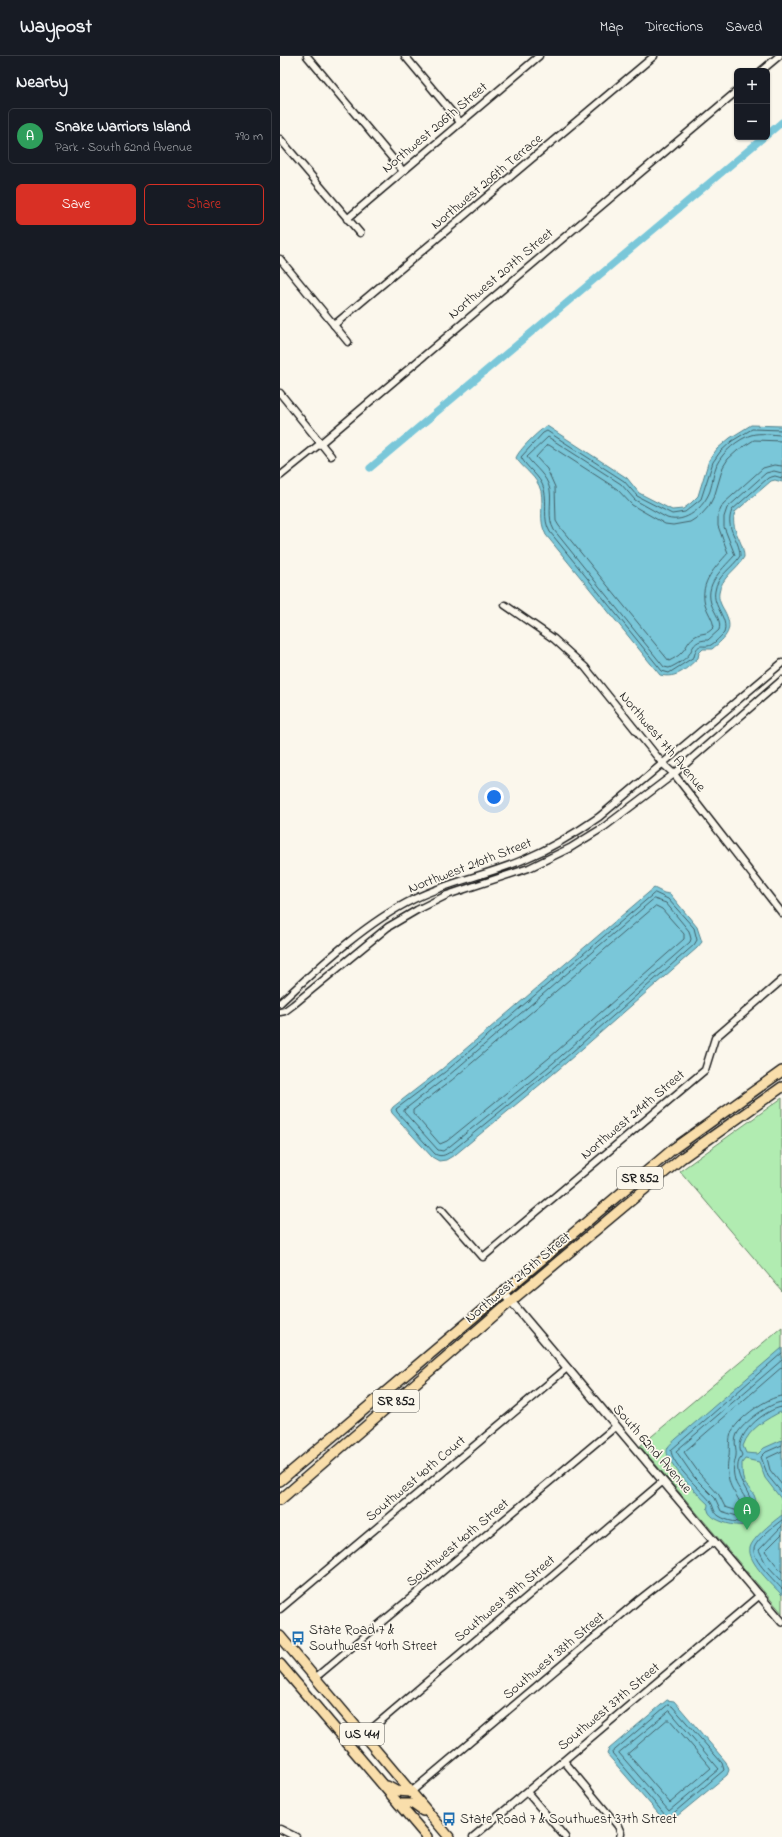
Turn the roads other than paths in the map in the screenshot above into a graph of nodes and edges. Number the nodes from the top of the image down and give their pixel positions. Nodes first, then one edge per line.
1 (307, 56) edge
2 (404, 56) edge
3 (539, 56) edge
4 (654, 56) edge
5 (778, 56) edge
6 (764, 68) edge
7 (734, 94) edge
8 (460, 122) junction
9 (280, 139) edge
10 (403, 171) junction
11 (347, 219) junction
12 (360, 233) dead end
13 (280, 259) edge
14 (334, 325) junction
15 (348, 342) dead end
16 (280, 393) edge
17 (321, 443) junction
18 (331, 456) dead end
19 (280, 476) edge
20 (505, 605) dead end
21 (782, 663) edge
22 (782, 680) edge
23 (663, 764) junction
24 (674, 774) junction
25 (782, 913) edge
26 (782, 980) edge
27 (280, 1002) edge
28 (280, 1012) edge
29 (782, 1071) edge
30 (782, 1087) edge
31 (441, 1209) dead end
32 (504, 1293) junction
33 (511, 1301) junction
34 (567, 1368) junction
35 (616, 1427) junction
36 (330, 1439) junction
37 (339, 1450) junction
38 (280, 1481) edge
39 (662, 1482) junction
40 (280, 1500) edge
41 (714, 1541) junction
42 (760, 1595) junction
43 (280, 1609) edge
44 (782, 1622) edge
45 (280, 1636) edge
46 (280, 1664) edge
47 (315, 1678) junction
48 (363, 1736) junction
49 (564, 1761) junction
50 (381, 1783) junction
51 (411, 1792) junction
52 (527, 1792) junction
53 (399, 1804) junction
54 (430, 1815) junction
55 (280, 1829) edge
56 (620, 1835) edge
57 (296, 1837) edge
58 (427, 1837) edge
59 (449, 1837) edge
60 (473, 1837) edge
61 (565, 1837) edge

1 - 10 street
2 - 8 street
3 - 8 street, Northwest 206th Street
4 - 14 street, Northwest 206th Terrace
5 - 6 street
7 - 17 street, Northwest 207th Street
8 - 10 street, Northwest 206th Street
9 - 11 street
10 - 11 street, Northwest 206th Street
11 - 12 street
13 - 14 street
14 - 15 street
16 - 17 street
17 - 18 street
17 - 19 street, Northwest 207th Street
20 - 23 street, Northwest 7th Avenue
21 - 23 street, Northwest 210th Street
22 - 24 street, Northwest 210th Street
23 - 24 street, Northwest 7th Avenue
23 - 27 street, Northwest 210th Street
24 - 25 street, Northwest 7th Avenue
24 - 28 street, Northwest 210th Street
26 - 31 street, Northwest 214th Street
29 - 32 main road, Northwest 215th Street / SR 852
30 - 33 main road, Northwest 215th Street / SR 852
32 - 33 street, South 62nd Avenue
32 - 36 main road, Northwest 215th Street / SR 852
33 - 34 street, South 62nd Avenue
33 - 37 main road, Northwest 215th Street / SR 852
34 - 35 street, South 62nd Avenue
34 - 43 street, Southwest 40th Court
35 - 39 street, South 62nd Avenue
35 - 47 street, Southwest 40th Street
36 - 37 main road
36 - 38 main road, Northwest 215th Street / SR 852
37 - 40 main road, Northwest 215th Street / SR 852
39 - 41 street, South 62nd Avenue
39 - 48 street, Southwest 39th Street
41 - 42 street, South 62nd Avenue
41 - 51 street, Southwest 38th Street
42 - 44 street, South 62nd Avenue
42 - 49 street, Southwest 37th Street
45 - 47 main road, US 441
46 - 50 main road, US 441
47 - 48 main road, US 441
48 - 51 main road, US 441
49 - 52 street, Southwest 37th Street
49 - 56 street
50 - 51 main road
50 - 53 main road, US 441
51 - 54 main road, US 441
52 - 60 street, Southwest 37th Street
52 - 61 street
53 - 54 main road
53 - 58 main road, US 441
54 - 59 main road, US 441
55 - 57 street

